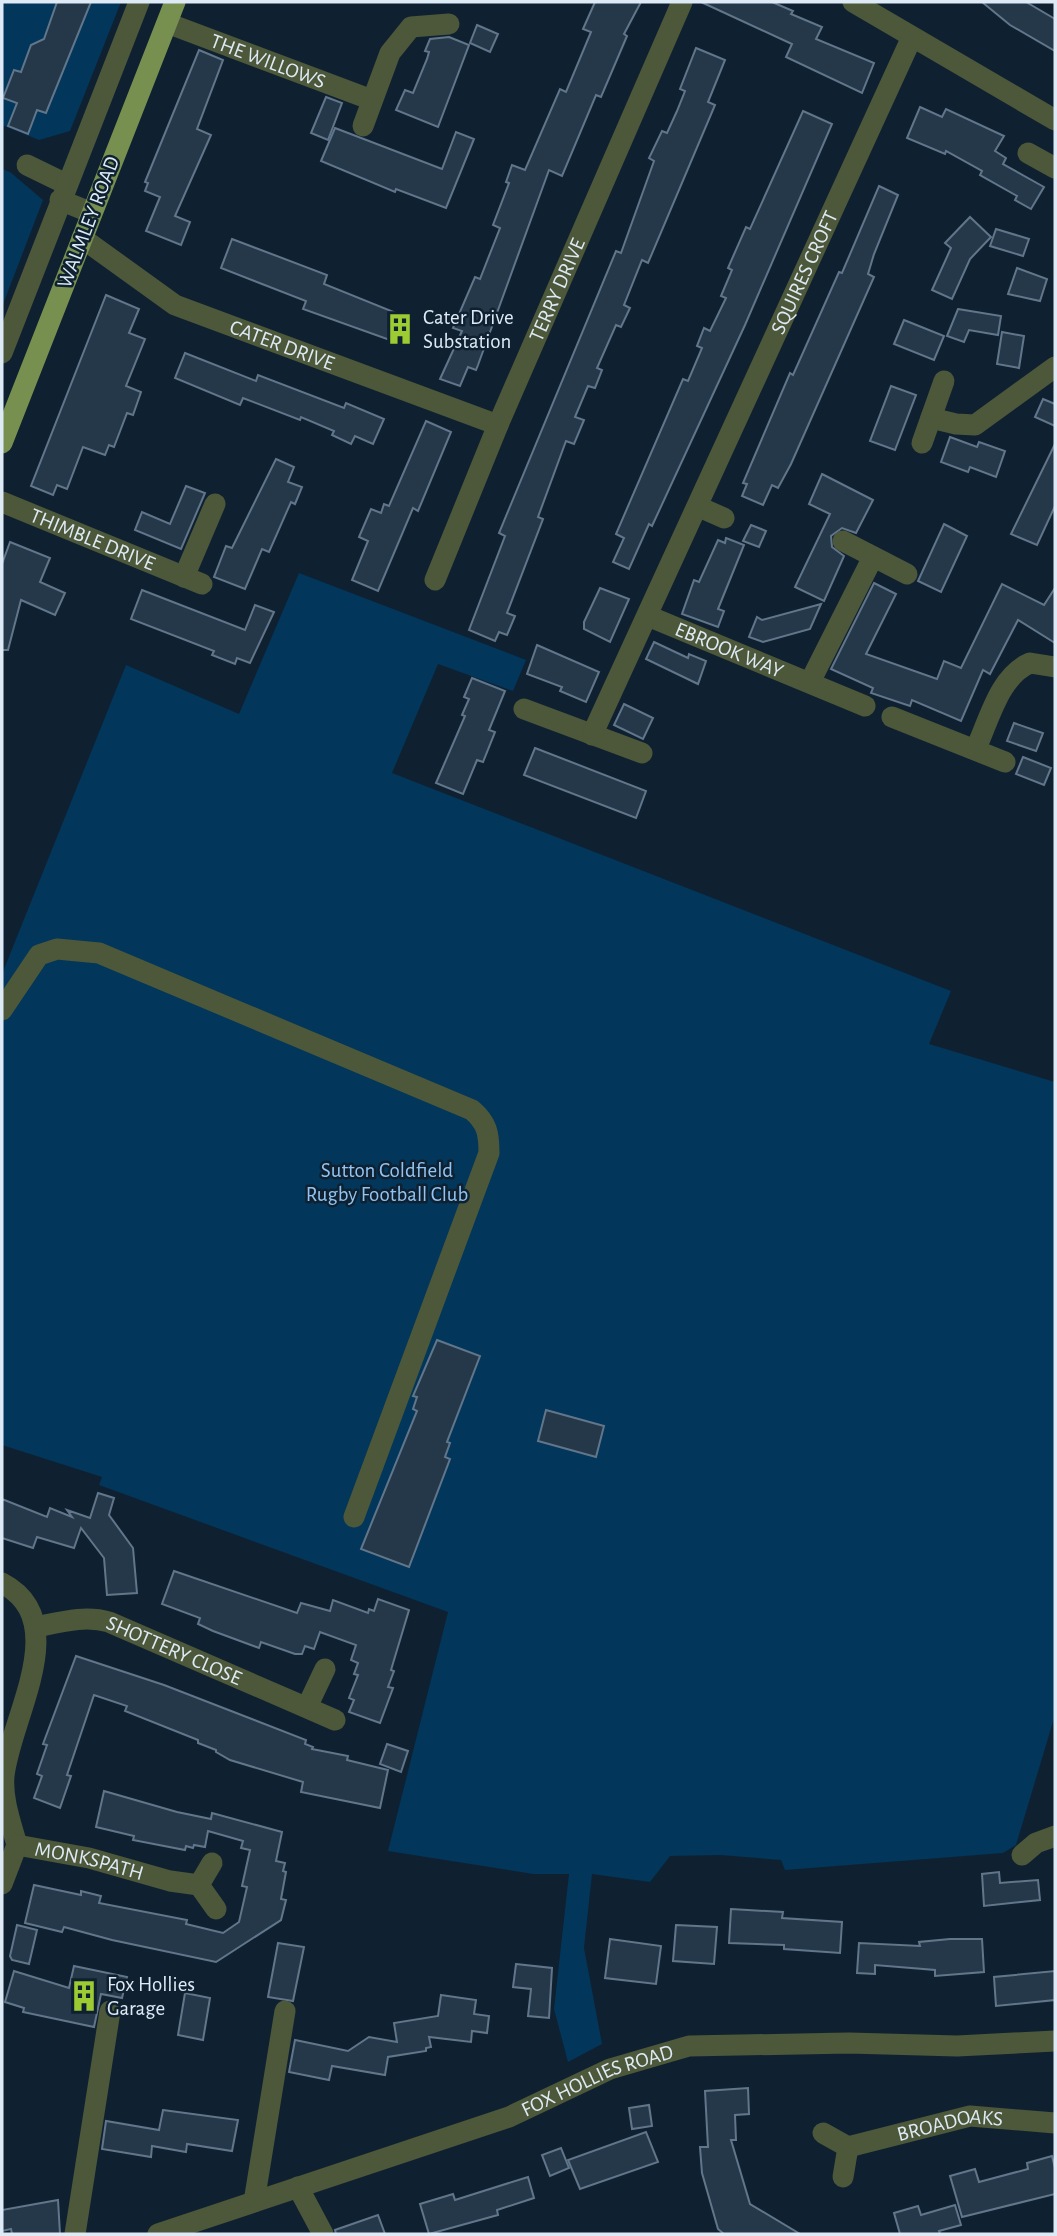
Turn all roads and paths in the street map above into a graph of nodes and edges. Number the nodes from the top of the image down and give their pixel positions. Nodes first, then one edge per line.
1 (139, 2) edge
2 (175, 2) edge
3 (682, 2) edge
4 (853, 2) edge
5 (167, 23) junction
6 (449, 24) dead end
7 (912, 37) junction
8 (372, 100) junction
9 (1055, 120) edge
10 (362, 126) dead end
11 (1028, 153) dead end
12 (27, 165) dead end
13 (1055, 168) edge
14 (63, 192) junction
15 (92, 213) junction
16 (82, 238) junction
17 (2, 353) edge
18 (1055, 367) edge
19 (944, 381) dead end
20 (931, 418) junction
21 (498, 425) junction
22 (2, 443) edge
23 (922, 443) dead end
24 (2, 502) edge
25 (215, 504) dead end
26 (699, 507) junction
27 (724, 519) dead end
28 (843, 541) dead end
29 (873, 557) junction
30 (908, 574) dead end
31 (435, 580) dead end
32 (648, 616) junction
33 (1055, 667) edge
34 (810, 682) junction
35 (865, 706) dead end
36 (524, 709) dead end
37 (892, 717) dead end
38 (593, 734) junction
39 (976, 748) junction
40 (642, 753) dead end
41 (1005, 762) dead end
42 (2, 1010) edge
43 (354, 1517) dead end
44 (2, 1583) edge
45 (36, 1627) junction
46 (325, 1669) dead end
47 (307, 1707) junction
48 (335, 1720) dead end
49 (1055, 1836) edge
50 (17, 1845) junction
51 (1021, 1855) dead end
52 (212, 1863) dead end
53 (2, 1884) edge
54 (199, 1885) junction
55 (216, 1909) dead end
56 (110, 2011) dead end
57 (285, 2011) dead end
58 (1055, 2041) edge
59 (1055, 2123) edge
60 (823, 2133) dead end
61 (848, 2147) junction
62 (843, 2177) dead end
63 (298, 2187) junction
64 (254, 2202) junction
65 (75, 2234) edge
66 (158, 2234) edge
67 (323, 2234) edge

1 - 14 street
2 - 5 main road, WALMLEY ROAD
3 - 21 street, TERRY DRIVE
4 - 7 street
5 - 8 street, THE WILLOWS
5 - 15 main road, WALMLEY ROAD
6 - 8 street
7 - 9 street
7 - 26 street, SQUIRES CROFT
8 - 10 street
11 - 13 street
12 - 14 street
14 - 15 street
14 - 17 street
15 - 16 main road, WALMLEY ROAD
16 - 21 street, CATER DRIVE
16 - 22 main road, WALMLEY ROAD
18 - 20 street
19 - 20 street
20 - 23 street
21 - 31 street, TERRY DRIVE
24 - 25 street, THIMBLE DRIVE
26 - 27 street
26 - 32 street, SQUIRES CROFT
28 - 29 street
29 - 30 street
29 - 34 street, EBROOK WAY
32 - 34 street, EBROOK WAY
32 - 38 street, SQUIRES CROFT
33 - 39 street
34 - 35 street, EBROOK WAY
36 - 38 street
37 - 39 street
38 - 40 street
39 - 41 street
42 - 43 street
44 - 45 street
45 - 47 street, SHOTTERY CLOSE
45 - 50 street
46 - 47 street
47 - 48 street, SHOTTERY CLOSE
49 - 51 street
50 - 53 street, MONKSPATH
50 - 54 street, MONKSPATH
52 - 54 street
54 - 55 street
56 - 65 street
57 - 64 street
58 - 63 street, FOX HOLLIES ROAD
59 - 61 street, BROADOAKS
60 - 61 street
61 - 62 street
63 - 64 street, FOX HOLLIES ROAD
63 - 67 street
64 - 66 street, FOX HOLLIES ROAD

